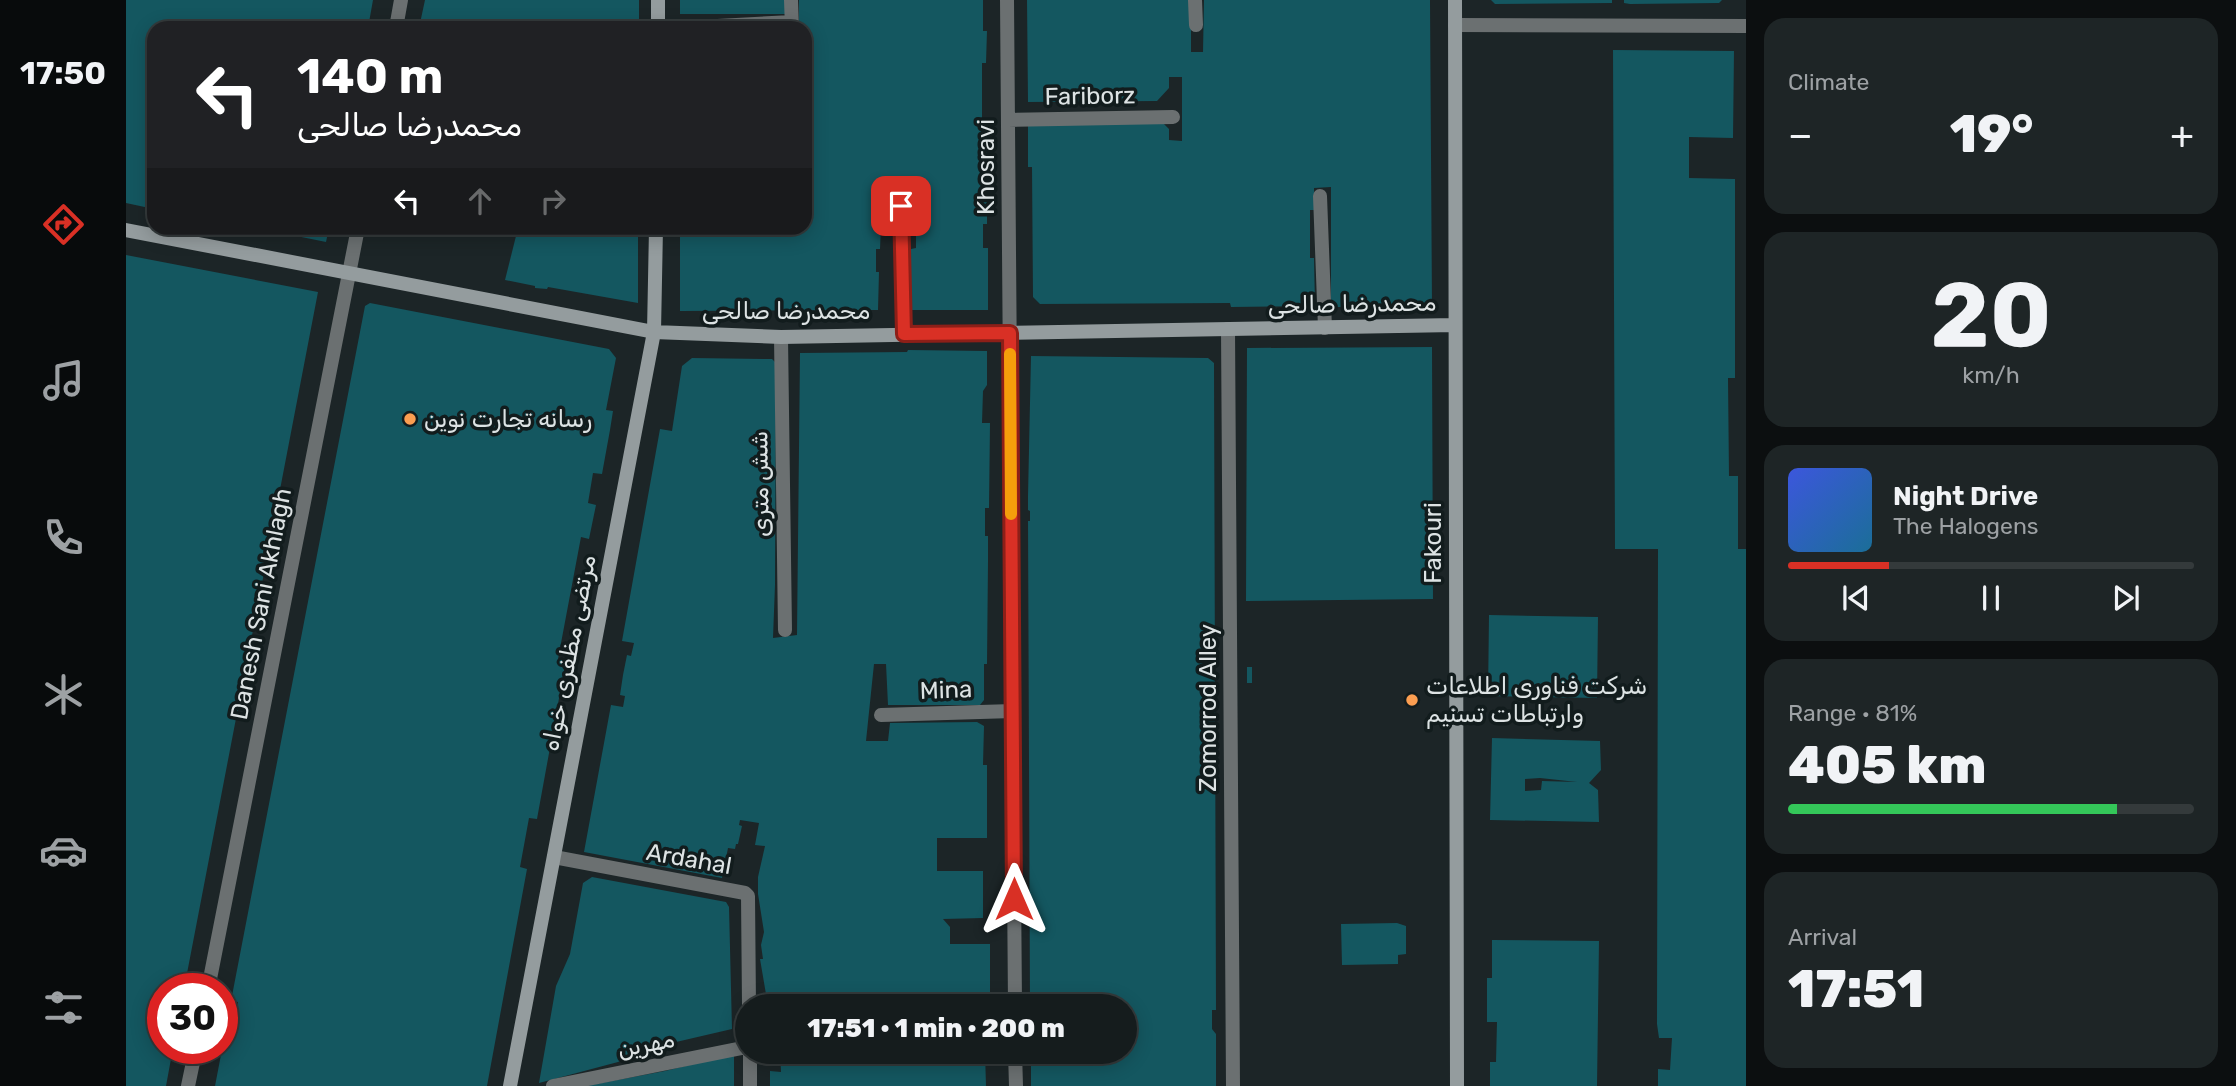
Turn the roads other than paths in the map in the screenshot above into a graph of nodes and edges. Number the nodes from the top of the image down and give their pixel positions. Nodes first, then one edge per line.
1 (401, 0) edge
2 (657, 0) edge
3 (791, 0) edge
4 (1007, 0) edge
5 (1195, 0) edge
6 (1455, 0) edge
7 (397, 21) edge
8 (658, 21) edge
9 (792, 21) edge
10 (1196, 24) dead end
11 (1455, 25) junction
12 (1746, 26) edge
13 (1173, 117) dead end
14 (1008, 120) junction
15 (1320, 196) dead end
16 (901, 206) dead end
17 (126, 230) edge
18 (147, 234) edge
19 (152, 235) edge
20 (357, 235) edge
21 (656, 235) edge
22 (349, 273) junction
23 (1455, 325) junction
24 (1325, 328) junction
25 (1228, 329) junction
26 (653, 332) junction
27 (1010, 333) junction
28 (904, 334) junction
29 (781, 337) junction
30 (785, 630) dead end
31 (1013, 711) junction
32 (881, 715) dead end
33 (554, 857) junction
34 (211, 973) edge
35 (749, 994) edge
36 (1015, 994) edge
37 (735, 1052) edge
38 (193, 1064) edge
39 (749, 1064) edge
40 (1015, 1064) edge
41 (188, 1086) edge
42 (510, 1086) edge
43 (553, 1086) edge
44 (750, 1086) edge
45 (1016, 1086) edge
46 (1233, 1086) edge
47 (1457, 1086) edge

1 - 7 street
2 - 8 street
3 - 9 street
4 - 14 street, Khosravi
5 - 10 street
6 - 11 street, Fakouri
11 - 12 street
11 - 23 street, Fakouri
13 - 14 street, Fariborz
14 - 27 street, Khosravi
15 - 24 street
16 - 28 street
17 - 18 street, محمدرضا صالحی
19 - 22 street, محمدرضا صالحی
20 - 22 street, Danesh Sani Akhlagh
21 - 26 street, مرتضی مظفری خواه
22 - 26 street, محمدرضا صالحی
22 - 34 street, Danesh Sani Akhlagh
23 - 24 street, محمدرضا صالحی
23 - 47 street, Fakouri
24 - 25 street, محمدرضا صالحی
25 - 27 street, محمدرضا صالحی
25 - 46 street, Zomorrod Alley
26 - 29 street, محمدرضا صالحی
26 - 33 street, مرتضی مظفری خواه
27 - 28 street, محمدرضا صالحی
27 - 31 street, Khosravi
28 - 29 street, محمدرضا صالحی
29 - 30 street, شش متری
31 - 32 street, Mina
31 - 36 street, Khosravi
33 - 35 street, Ardahal
33 - 42 street, مرتضی مظفری خواه
37 - 43 street, مهرین
38 - 41 street
39 - 44 street
40 - 45 street

